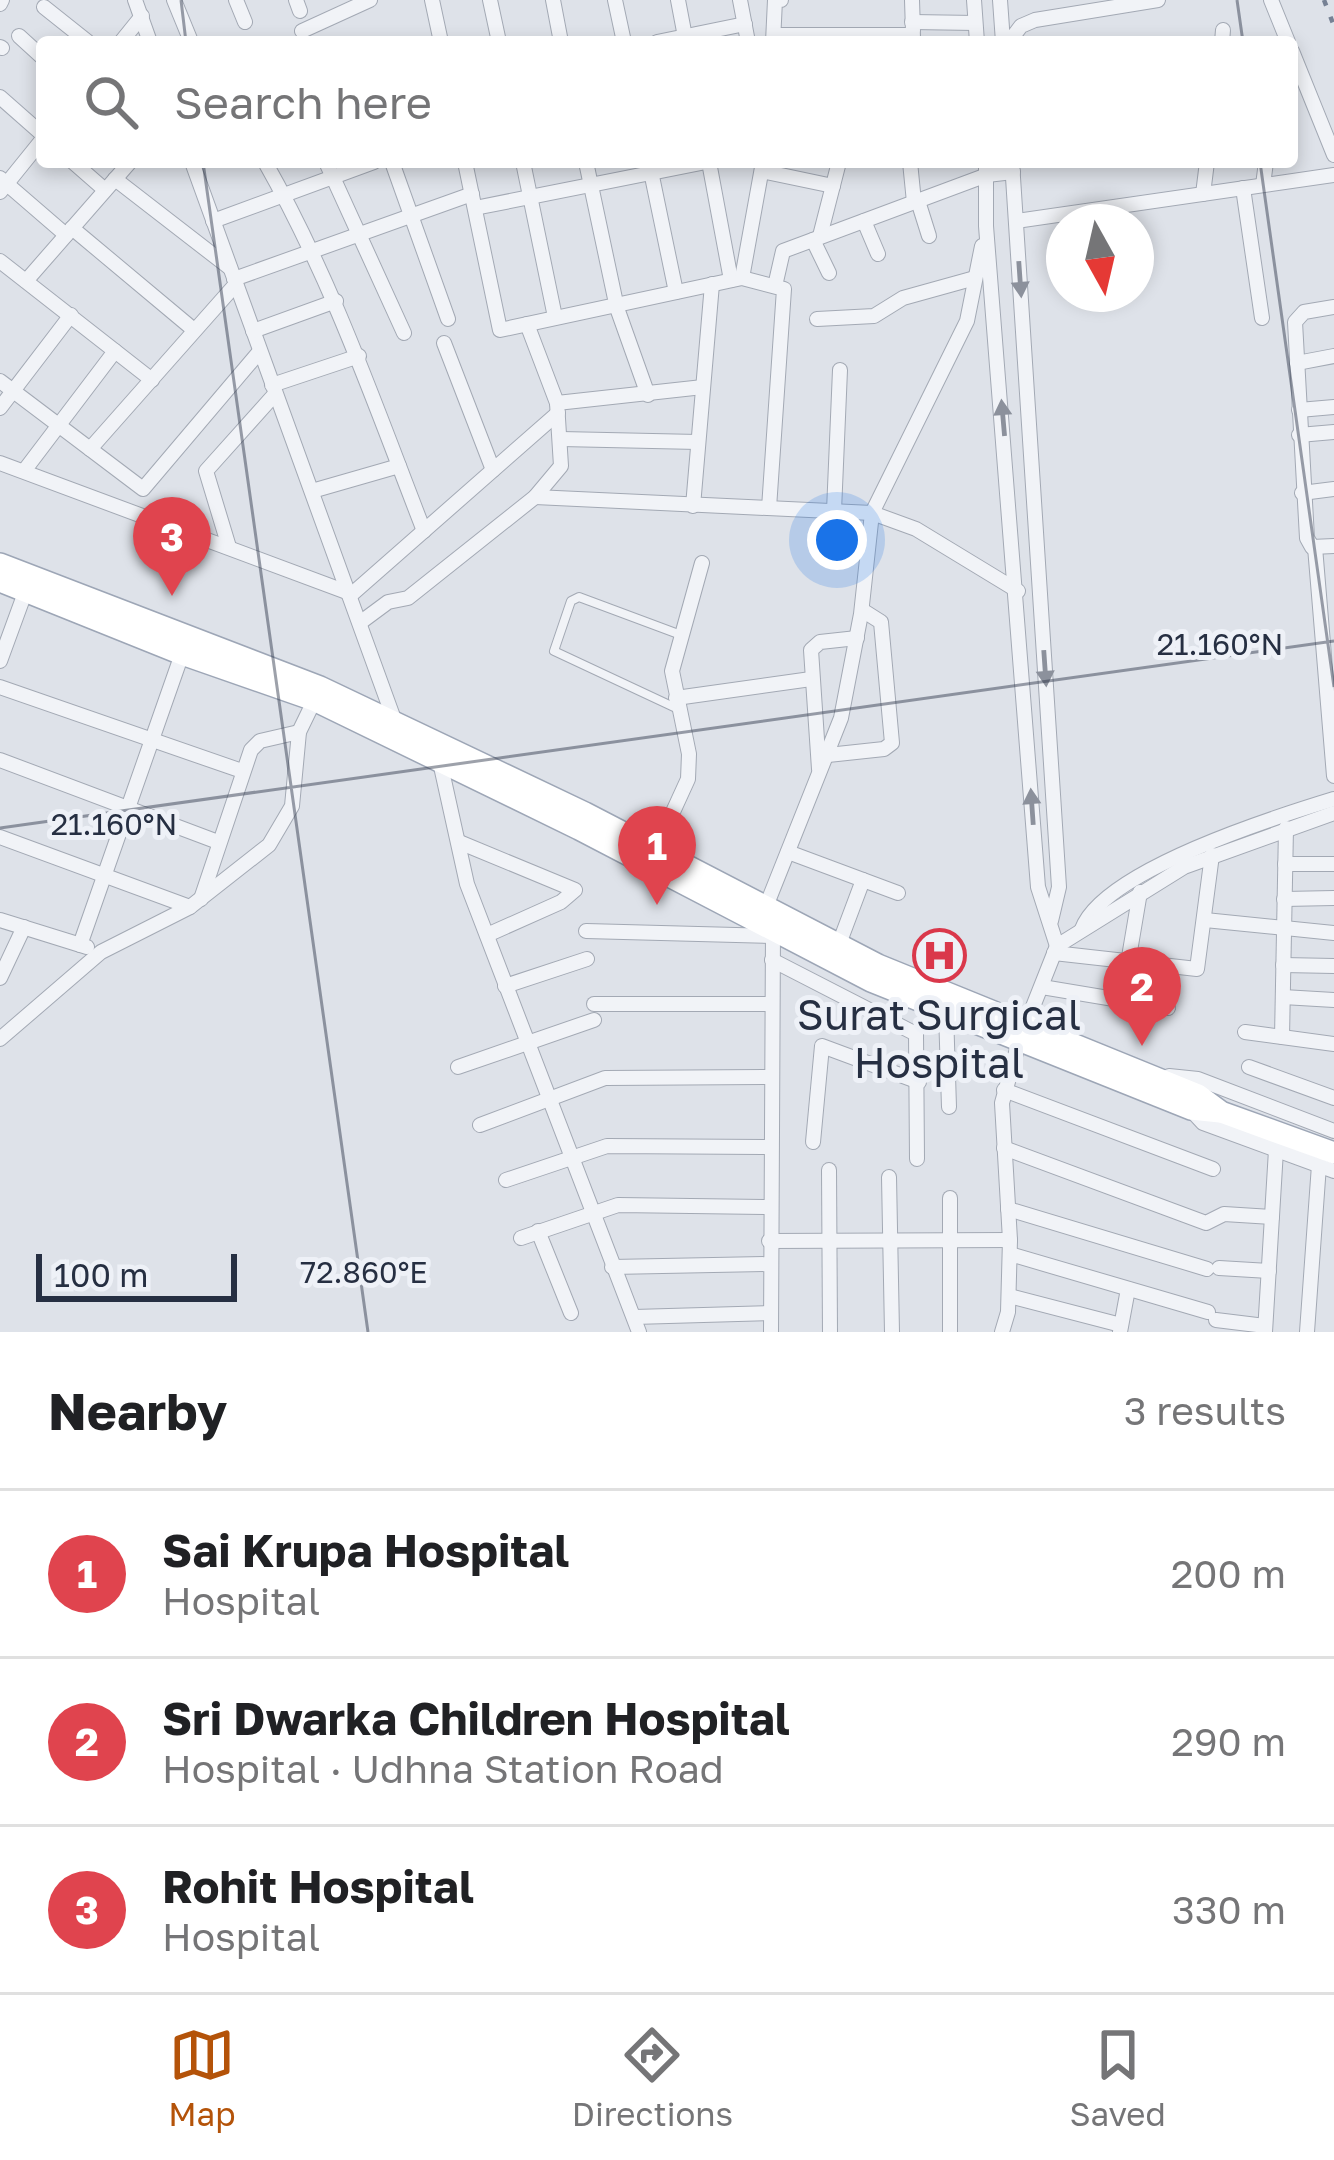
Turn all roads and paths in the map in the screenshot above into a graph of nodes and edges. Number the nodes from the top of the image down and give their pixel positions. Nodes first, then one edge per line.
1 (135, 0) edge
2 (174, 0) edge
3 (236, 0) edge
4 (370, 0) edge
5 (432, 0) edge
6 (490, 0) edge
7 (553, 0) edge
8 (615, 0) edge
9 (678, 0) edge
10 (740, 0) edge
11 (781, 0) edge
12 (912, 0) edge
13 (974, 0) edge
14 (1000, 0) edge
15 (1158, 0) edge
16 (1271, 0) edge
17 (1104, 4) edge
18 (44, 7) dead end
19 (142, 16) junction
20 (245, 22) dead end
21 (975, 23) junction
22 (745, 24) junction
23 (302, 31) dead end
24 (913, 33) edge
25 (19, 36) dead end
26 (80, 36) edge
27 (126, 36) edge
28 (148, 36) edge
29 (189, 36) edge
30 (439, 36) edge
31 (498, 36) edge
32 (560, 36) edge
33 (623, 36) edge
34 (684, 36) edge
35 (697, 36) edge
36 (747, 36) edge
37 (774, 36) edge
38 (976, 36) edge
39 (1005, 36) edge
40 (1012, 36) edge
41 (1286, 36) edge
42 (36, 52) edge
43 (1298, 66) edge
44 (0, 97) edge
45 (36, 131) edge
46 (36, 144) edge
47 (1334, 155) edge
48 (84, 168) edge
49 (125, 168) edge
50 (197, 168) edge
51 (268, 168) edge
52 (394, 168) edge
53 (466, 168) edge
54 (524, 168) edge
55 (587, 168) edge
56 (647, 168) edge
57 (650, 168) edge
58 (709, 168) edge
59 (762, 168) edge
60 (769, 168) edge
61 (838, 168) edge
62 (911, 168) edge
63 (1012, 168) edge
64 (1206, 168) edge
65 (1265, 168) edge
66 (329, 169) edge
67 (986, 169) edge
68 (1334, 175) edge
69 (110, 184) junction
70 (2, 185) edge
71 (591, 185) junction
72 (1263, 185) junction
73 (833, 186) junction
74 (1243, 188) junction
75 (283, 194) junction
76 (1203, 194) junction
77 (530, 197) junction
78 (473, 201) junction
79 (916, 201) junction
80 (411, 215) junction
81 (1016, 220) junction
82 (213, 221) junction
83 (864, 221) junction
84 (986, 226) junction
85 (69, 232) junction
86 (359, 234) junction
87 (929, 236) dead end
88 (817, 238) junction
89 (313, 250) junction
90 (878, 254) dead end
91 (3, 268) edge
92 (829, 273) dead end
93 (234, 277) junction
94 (975, 278) junction
95 (737, 279) junction
96 (26, 281) junction
97 (712, 284) junction
98 (775, 286) junction
99 (676, 292) junction
100 (336, 301) junction
101 (1334, 307) edge
102 (617, 308) junction
103 (70, 315) junction
104 (555, 317) junction
105 (818, 319) dead end
106 (1262, 319) dead end
107 (448, 320) dead end
108 (527, 325) junction
109 (194, 331) junction
110 (253, 331) junction
111 (404, 333) dead end
112 (444, 343) dead end
113 (115, 351) junction
114 (260, 351) junction
115 (359, 356) junction
116 (1334, 356) edge
117 (1297, 363) junction
118 (840, 370) dead end
119 (152, 380) junction
120 (7, 385) edge
121 (703, 387) junction
122 (274, 390) junction
123 (648, 395) junction
124 (1334, 406) edge
125 (0, 407) edge
126 (557, 408) junction
127 (1299, 410) junction
128 (59, 426) junction
129 (1334, 432) edge
130 (1298, 435) junction
131 (561, 439) junction
132 (698, 442) junction
133 (90, 449) junction
134 (0, 463) edge
135 (399, 466) junction
136 (493, 470) junction
137 (24, 471) junction
138 (1334, 489) edge
139 (312, 491) junction
140 (1302, 493) junction
141 (535, 497) junction
142 (693, 506) junction
143 (769, 508) junction
144 (834, 511) junction
145 (872, 513) junction
146 (424, 531) junction
147 (1334, 546) edge
148 (229, 547) junction
149 (1315, 547) junction
150 (702, 562) dead end
151 (0, 564) edge
152 (0, 581) edge
153 (26, 590) junction
154 (1018, 592) junction
155 (352, 594) junction
156 (862, 610) junction
157 (362, 622) junction
158 (681, 635) junction
159 (857, 638) junction
160 (182, 654) junction
161 (0, 661) edge
162 (811, 679) junction
163 (0, 687) edge
164 (317, 693) junction
165 (677, 703) junction
166 (395, 722) junction
167 (298, 732) junction
168 (153, 737) junction
169 (828, 755) junction
170 (0, 760) edge
171 (440, 762) junction
172 (242, 771) junction
173 (820, 773) junction
174 (1334, 776) edge
175 (1334, 799) edge
176 (128, 809) junction
177 (1334, 813) edge
178 (1286, 828) junction
179 (0, 836) edge
180 (218, 842) junction
181 (459, 842) junction
182 (656, 849) junction
183 (788, 852) junction
184 (1212, 855) junction
185 (1285, 864) junction
186 (1334, 865) edge
187 (105, 875) junction
188 (863, 880) junction
189 (898, 892) dead end
190 (1140, 892) junction
191 (1334, 898) edge
192 (1284, 899) junction
193 (196, 903) junction
194 (0, 920) edge
195 (1205, 920) junction
196 (1051, 921) junction
197 (768, 924) junction
198 (24, 927) junction
199 (1082, 929) junction
200 (586, 931) dead end
201 (1284, 932) junction
202 (1334, 933) edge
203 (487, 935) junction
204 (839, 944) junction
205 (80, 945) junction
206 (1056, 950) junction
207 (101, 952) junction
208 (587, 959) dead end
209 (772, 960) junction
210 (1128, 963) junction
211 (1283, 965) junction
212 (1334, 966) edge
213 (0, 978) edge
214 (506, 986) junction
215 (1042, 987) junction
216 (1283, 997) junction
217 (1334, 1000) edge
218 (770, 1004) junction
219 (1168, 1008) dead end
220 (946, 1012) junction
221 (1245, 1032) dead end
222 (1022, 1033) junction
223 (1282, 1037) junction
224 (0, 1039) edge
225 (526, 1042) junction
226 (1334, 1043) edge
227 (458, 1067) dead end
228 (1250, 1067) dead end
229 (1140, 1073) junction
230 (770, 1077) junction
231 (919, 1082) junction
232 (1004, 1090) junction
233 (1334, 1098) edge
234 (548, 1099) junction
235 (949, 1107) dead end
236 (1191, 1109) junction
237 (1227, 1114) junction
238 (480, 1125) dead end
239 (1334, 1131) edge
240 (813, 1142) dead end
241 (768, 1147) junction
242 (1004, 1148) junction
243 (1276, 1150) junction
244 (570, 1154) junction
245 (917, 1159) dead end
246 (1329, 1163) edge
247 (1213, 1169) dead end
248 (830, 1170) dead end
249 (889, 1177) dead end
250 (506, 1180) dead end
251 (950, 1198) dead end
252 (768, 1207) junction
253 (1008, 1209) junction
254 (592, 1211) junction
255 (1272, 1217) junction
256 (538, 1231) junction
257 (521, 1238) dead end
258 (830, 1240) junction
259 (890, 1240) junction
260 (950, 1240) junction
261 (769, 1241) junction
262 (1010, 1247) junction
263 (770, 1264) junction
264 (612, 1267) junction
265 (1269, 1270) junction
266 (1128, 1289) junction
267 (1009, 1296) junction
268 (572, 1313) dead end
269 (770, 1313) junction
270 (637, 1325) edge
271 (1120, 1329) edge
272 (1265, 1329) edge
273 (771, 1332) edge
274 (830, 1332) edge
275 (892, 1332) edge
276 (950, 1332) edge
277 (1002, 1332) edge
278 (1306, 1332) edge

1 - 19 street
2 - 29 street
3 - 20 street
4 - 23 street
5 - 30 street
6 - 31 street
7 - 32 street
8 - 33 street
9 - 34 street
10 - 22 street
11 - 37 street
12 - 24 street
13 - 21 street
14 - 39 street
15 - 17 street
16 - 41 street
17 - 40 street
18 - 26 street
19 - 27 street
19 - 28 street
21 - 24 street
21 - 38 street
22 - 35 street
22 - 36 street
25 - 42 street
43 - 47 street
44 - 45 street
46 - 70 street
48 - 69 street
49 - 69 street
50 - 82 street
51 - 75 street
52 - 80 street
53 - 78 street
54 - 77 street
55 - 71 street
56 - 71 street
57 - 99 street
58 - 95 street
59 - 95 street
60 - 73 street
61 - 73 street
62 - 79 street
63 - 81 street
64 - 76 street
65 - 72 street
66 - 75 street
66 - 86 street
67 - 79 street
67 - 84 street
68 - 72 street
69 - 85 street
69 - 93 street
70 - 85 street
71 - 77 street
71 - 102 street
72 - 74 street
73 - 88 street
74 - 76 street
74 - 106 street
75 - 82 street
75 - 89 street
76 - 81 street
77 - 78 street
77 - 104 street
78 - 80 street
78 - 108 street
79 - 83 street
79 - 87 street
80 - 86 street
80 - 107 street
81 -> 196 street
82 - 93 street
83 - 88 street
83 - 90 street
84 - 94 street
154 -> 84 street
85 - 96 street
85 - 109 street
86 - 89 street
86 - 111 street
88 - 92 street
88 - 98 street
89 - 93 street
89 - 100 street
91 - 96 street
93 - 109 street
93 - 110 street
94 - 105 street
94 - 145 street
95 - 97 street
95 - 98 street
96 - 103 street
97 - 99 street
97 - 121 street
98 - 143 street
99 - 102 street
100 - 110 street
100 - 115 street
101 - 117 street
102 - 104 street
102 - 123 street
103 - 113 street
103 - 120 street
104 - 108 street
108 - 126 street
109 - 119 street
110 - 114 street
112 - 136 street
113 - 119 street
113 - 128 street
114 - 122 street
114 - 133 street
115 - 122 street
115 - 135 street
116 - 117 street
117 - 127 street
118 - 144 street
119 - 133 street
120 - 125 street
120 - 128 street
121 - 123 street
121 - 132 street
122 - 139 street
122 - 148 street
123 - 126 street
124 - 127 street
126 - 131 street
126 - 136 street
127 - 130 street
128 - 133 street
128 - 137 street
129 - 130 street
130 - 140 street
131 - 132 street
131 - 141 street
132 - 142 street
134 - 137 street
135 - 139 street
135 - 146 street
136 - 146 street
137 - 148 street
138 - 140 street
139 - 155 street
140 - 149 street
141 - 142 street
141 - 157 street
142 - 143 street
143 - 144 street
144 - 145 street
145 - 154 street
145 - 156 street
146 - 155 street
147 - 149 street
148 - 155 street
149 - 174 street
150 - 158 street
151 - 164 main road
152 - 153 main road
153 - 160 main road
153 - 161 street
196 -> 154 street
155 - 157 street
156 - 159 street
156 - 169 street
157 - 166 street
158 - 165 street
158 - 165 lane
159 - 162 street
159 - 169 street
160 - 164 main road
160 - 168 street
162 - 165 street
162 - 173 street
163 - 168 street
164 - 166 main road
164 - 167 street
164 - 171 main road
165 - 182 street
166 - 182 main road
167 - 172 street
167 - 193 street
168 - 172 street
168 - 176 street
169 - 173 street
170 - 176 street
171 - 181 street
171 - 197 main road
172 - 180 street
173 - 183 street
175 - 199 street
176 - 180 street
176 - 187 street
177 - 178 street
178 - 184 street
178 - 185 street
179 - 187 street
180 - 193 street
181 - 203 street
181 - 203 street
182 - 197 main road
183 - 188 street
183 - 197 street
184 - 190 street
184 - 195 street
185 - 186 street
185 - 192 street
187 - 193 street
187 - 205 street
188 - 189 street
188 - 204 street
190 - 199 street
190 - 210 street
191 - 192 street
192 - 201 street
193 - 207 street
194 - 198 street
195 - 201 street
195 - 210 street
196 - 206 street
197 - 200 street
197 - 204 main road
197 - 209 street
197 - 220 main road
198 - 205 street
198 - 213 street
199 - 206 street
201 - 202 street
201 - 211 street
203 - 214 street
204 - 222 main road
205 - 207 street
206 - 210 street
206 - 215 street
207 - 224 street
208 - 214 street
209 - 218 street
209 - 231 street
211 - 212 street
211 - 216 street
214 - 225 street
215 - 219 street
215 - 222 street
216 - 217 street
216 - 223 street
218 - 225 street
218 - 230 street
220 - 222 main road
220 - 235 street
221 - 223 street
222 - 229 main road
222 - 232 street
222 - 236 main road
223 - 226 street
225 - 227 street
225 - 234 street
228 - 233 street
229 - 237 main road
229 - 239 street
230 - 234 street
230 - 241 street
231 - 240 street
231 - 245 street
232 - 242 street
232 - 247 street
234 - 238 street
234 - 244 street
236 - 237 main road
236 - 243 street
237 - 246 main road
241 - 244 street
241 - 252 street
242 - 253 street
242 - 255 street
243 - 246 street
243 - 255 street
244 - 250 street
244 - 254 street
246 - 278 street
248 - 258 street
249 - 259 street
251 - 260 street
252 - 254 street
252 - 261 street
253 - 262 street
253 - 265 street
254 - 256 street
254 - 264 street
255 - 265 street
256 - 257 street
256 - 268 street
258 - 259 street
258 - 261 street
258 - 274 street
259 - 260 street
259 - 275 street
260 - 262 street
260 - 276 street
261 - 263 street
262 - 266 street
262 - 267 street
263 - 264 street
263 - 269 street
264 - 270 street
265 - 272 street
266 - 271 street
266 - 272 street
267 - 271 street
267 - 277 street
269 - 270 street
269 - 273 street

